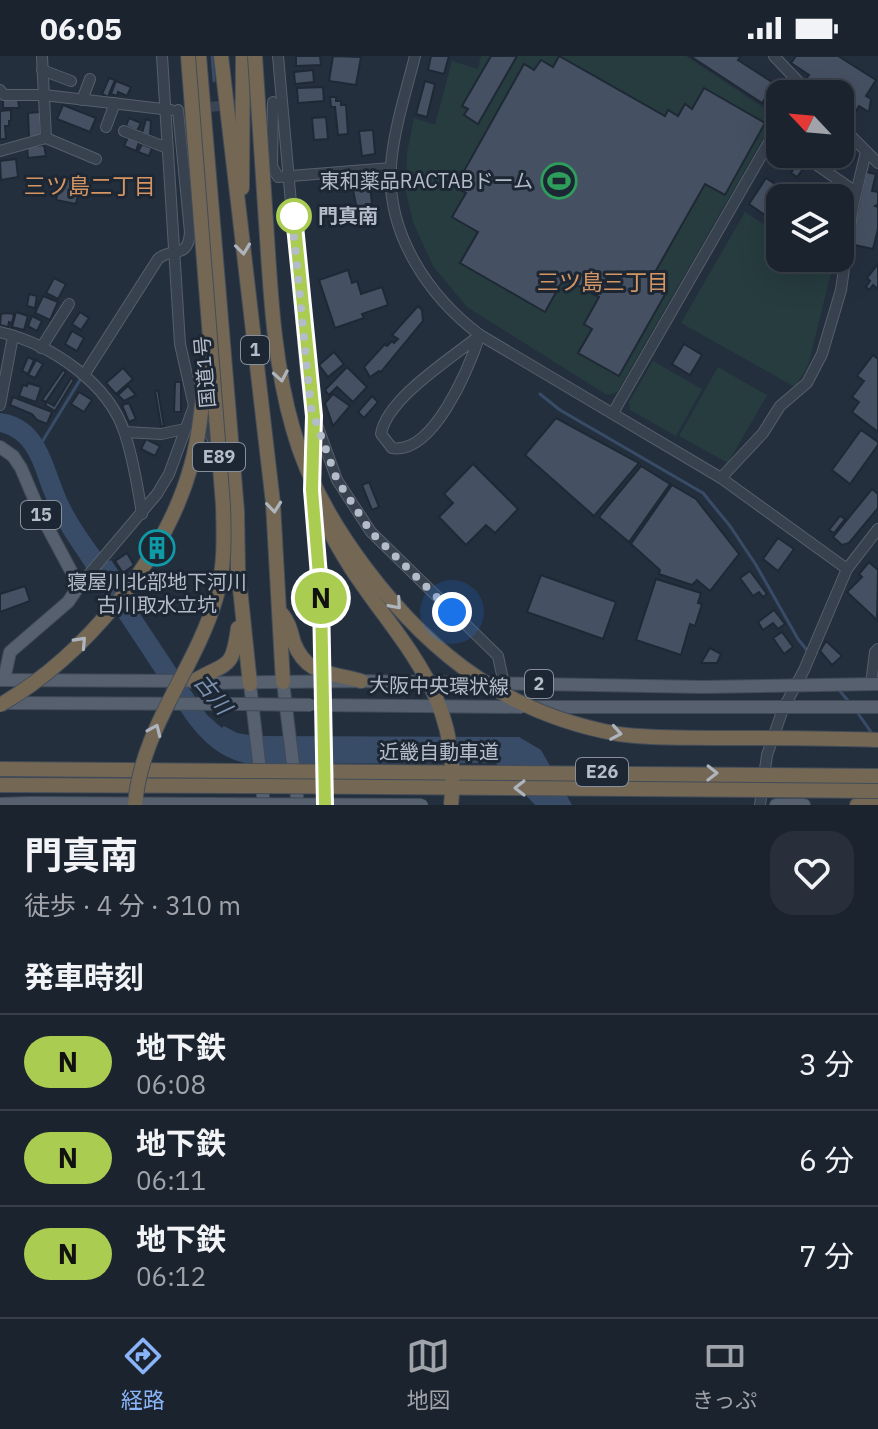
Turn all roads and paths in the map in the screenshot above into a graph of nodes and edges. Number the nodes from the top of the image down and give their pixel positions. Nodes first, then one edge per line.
1 (42, 56) edge
2 (162, 56) edge
3 (187, 56) edge
4 (199, 56) edge
5 (221, 56) edge
6 (243, 56) edge
7 (255, 56) edge
8 (278, 56) edge
9 (415, 56) edge
10 (774, 56) edge
11 (42, 70) junction
12 (90, 79) dead end
13 (794, 80) edge
14 (71, 81) dead end
15 (0, 90) edge
16 (44, 95) junction
17 (82, 100) junction
18 (274, 102) junction
19 (115, 103) junction
20 (165, 109) junction
21 (204, 124) junction
22 (106, 127) dead end
23 (124, 131) dead end
24 (46, 138) junction
25 (854, 140) edge
26 (766, 147) edge
27 (167, 148) junction
28 (0, 151) edge
29 (866, 152) junction
30 (96, 159) dead end
31 (878, 163) edge
32 (391, 168) junction
33 (821, 168) edge
34 (289, 177) junction
35 (856, 192) junction
36 (239, 218) junction
37 (200, 221) junction
38 (174, 253) junction
39 (69, 304) dead end
40 (0, 332) edge
41 (480, 335) junction
42 (13, 336) junction
43 (41, 348) junction
44 (84, 375) junction
45 (0, 405) edge
46 (194, 406) junction
47 (613, 413) junction
48 (185, 429) junction
49 (125, 432) junction
50 (294, 432) junction
51 (0, 447) edge
52 (234, 474) junction
53 (721, 478) junction
54 (142, 514) junction
55 (878, 529) edge
56 (847, 569) junction
57 (80, 584) junction
58 (241, 605) junction
59 (279, 612) junction
60 (878, 649) edge
61 (876, 663) edge
62 (2, 680) edge
63 (192, 681) junction
64 (361, 681) junction
65 (283, 682) junction
66 (250, 684) junction
67 (504, 684) junction
68 (874, 684) edge
69 (796, 686) junction
70 (0, 704) edge
71 (878, 707) edge
72 (783, 709) junction
73 (878, 740) edge
74 (0, 769) edge
75 (878, 776) edge
76 (0, 785) edge
77 (878, 791) edge
78 (30, 803) edge
79 (0, 804) edge
80 (878, 804) edge
81 (135, 805) edge
82 (264, 805) edge
83 (298, 805) edge
84 (422, 805) edge
85 (451, 805) edge
86 (760, 805) edge
87 (776, 805) edge
88 (804, 805) edge
89 (857, 805) edge

1 - 11 street
2 - 20 street
3 - 21 highway
3 - 37 highway, E89, bridge
4 - 21 highway, 国道1号 / 1
5 - 36 highway, 1
6 - 36 highway
7 -> 50 highway, bridge
8 - 18 street
9 - 32 street
10 - 13 street
11 - 14 street
11 - 16 street
12 - 17 street
15 - 16 street
16 - 17 street
16 - 24 street
17 - 19 street
18 - 34 street
18 - 34 street
19 - 20 street
19 - 22 street
20 - 27 street
20 - 38 street
21 - 52 highway, 国道1号 / 1
23 - 27 street
24 - 28 street
24 - 30 street
25 - 29 street
26 - 47 street
27 - 38 street
29 - 31 street
29 - 35 street
32 - 34 street
32 - 41 street
33 - 35 street
34 - 67 street
35 - 53 street
36 -> 59 highway, 1
70 -> 37 highway, E89, bridge
81 -> 37 highway, E89, bridge
38 - 44 street
38 - 46 street
39 - 43 street
40 - 42 street
41 - 41 street
41 - 47 street
42 - 43 street
42 - 45 street
43 - 44 street
44 - 49 street
46 - 48 street
46 - 52 street
47 - 53 street
48 - 49 street
48 - 54 street
49 - 54 street
50 -> 73 highway, bridge
50 - 85 highway, bridge
51 - 57 main road, 15
52 - 58 highway, 国道1号 / 1
53 - 56 street
54 - 57 street
55 - 56 street
56 - 69 street
57 - 62 main road
58 - 63 highway
58 - 66 highway, 国道1号 / 1
59 - 64 highway
59 - 65 highway, 1
60 - 61 street
61 - 68 street
62 - 63 main road, 2
63 - 66 main road, 2
64 - 65 main road, 2
64 - 67 main road, 2
65 - 66 main road, 2
65 - 83 main road
66 - 82 main road
67 - 69 main road, 2
68 - 69 main road, 2
69 - 72 street
70 - 72 main road, 大阪中央環状線 / 2, bridge
71 - 72 main road, 大阪中央環状線 / 2
72 - 86 street
74 -> 75 highway, 近畿自動車道 / E26, bridge
77 -> 76 highway, 近畿自動車道 / E26, bridge
78 - 79 main road
78 - 84 main road, bridge
80 - 89 highway
87 - 88 main road

